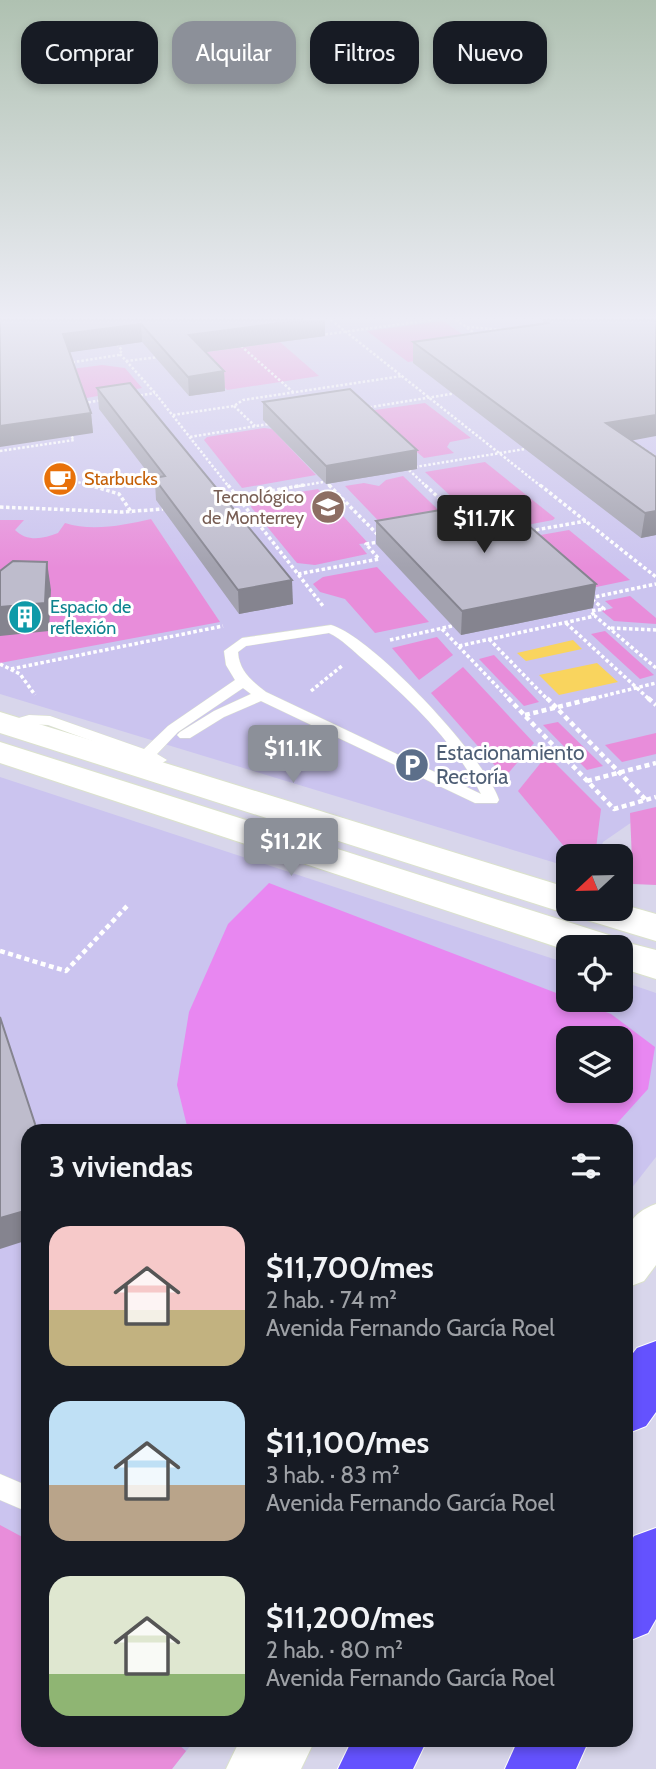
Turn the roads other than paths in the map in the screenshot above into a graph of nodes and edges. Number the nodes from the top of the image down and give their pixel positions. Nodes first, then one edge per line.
1 (243, 681) junction
2 (261, 695) junction
3 (3, 733) edge
4 (148, 762) junction
5 (556, 897) edge
6 (633, 921) edge
7 (656, 928) edge
8 (567, 935) edge
9 (633, 957) edge
10 (656, 965) edge
11 (656, 1225) edge
12 (633, 1256) edge
13 (656, 1366) edge
14 (633, 1398) edge
15 (0, 1487) edge
16 (21, 1496) edge
17 (656, 1558) edge
18 (633, 1599) edge
19 (276, 1747) edge
20 (388, 1747) edge
21 (551, 1747) edge
22 (260, 1769) edge
23 (372, 1769) edge
24 (539, 1769) edge

1 - 2 lane
1 - 2 lane
1 - 4 lane
2 - 4 lane
3 - 4 street
3 - 8 street
4 - 5 street
6 - 7 street
9 - 10 street
11 - 12 street
13 - 14 highway
15 - 16 lane
17 - 18 highway
19 - 22 street
20 - 23 highway
21 - 24 highway

